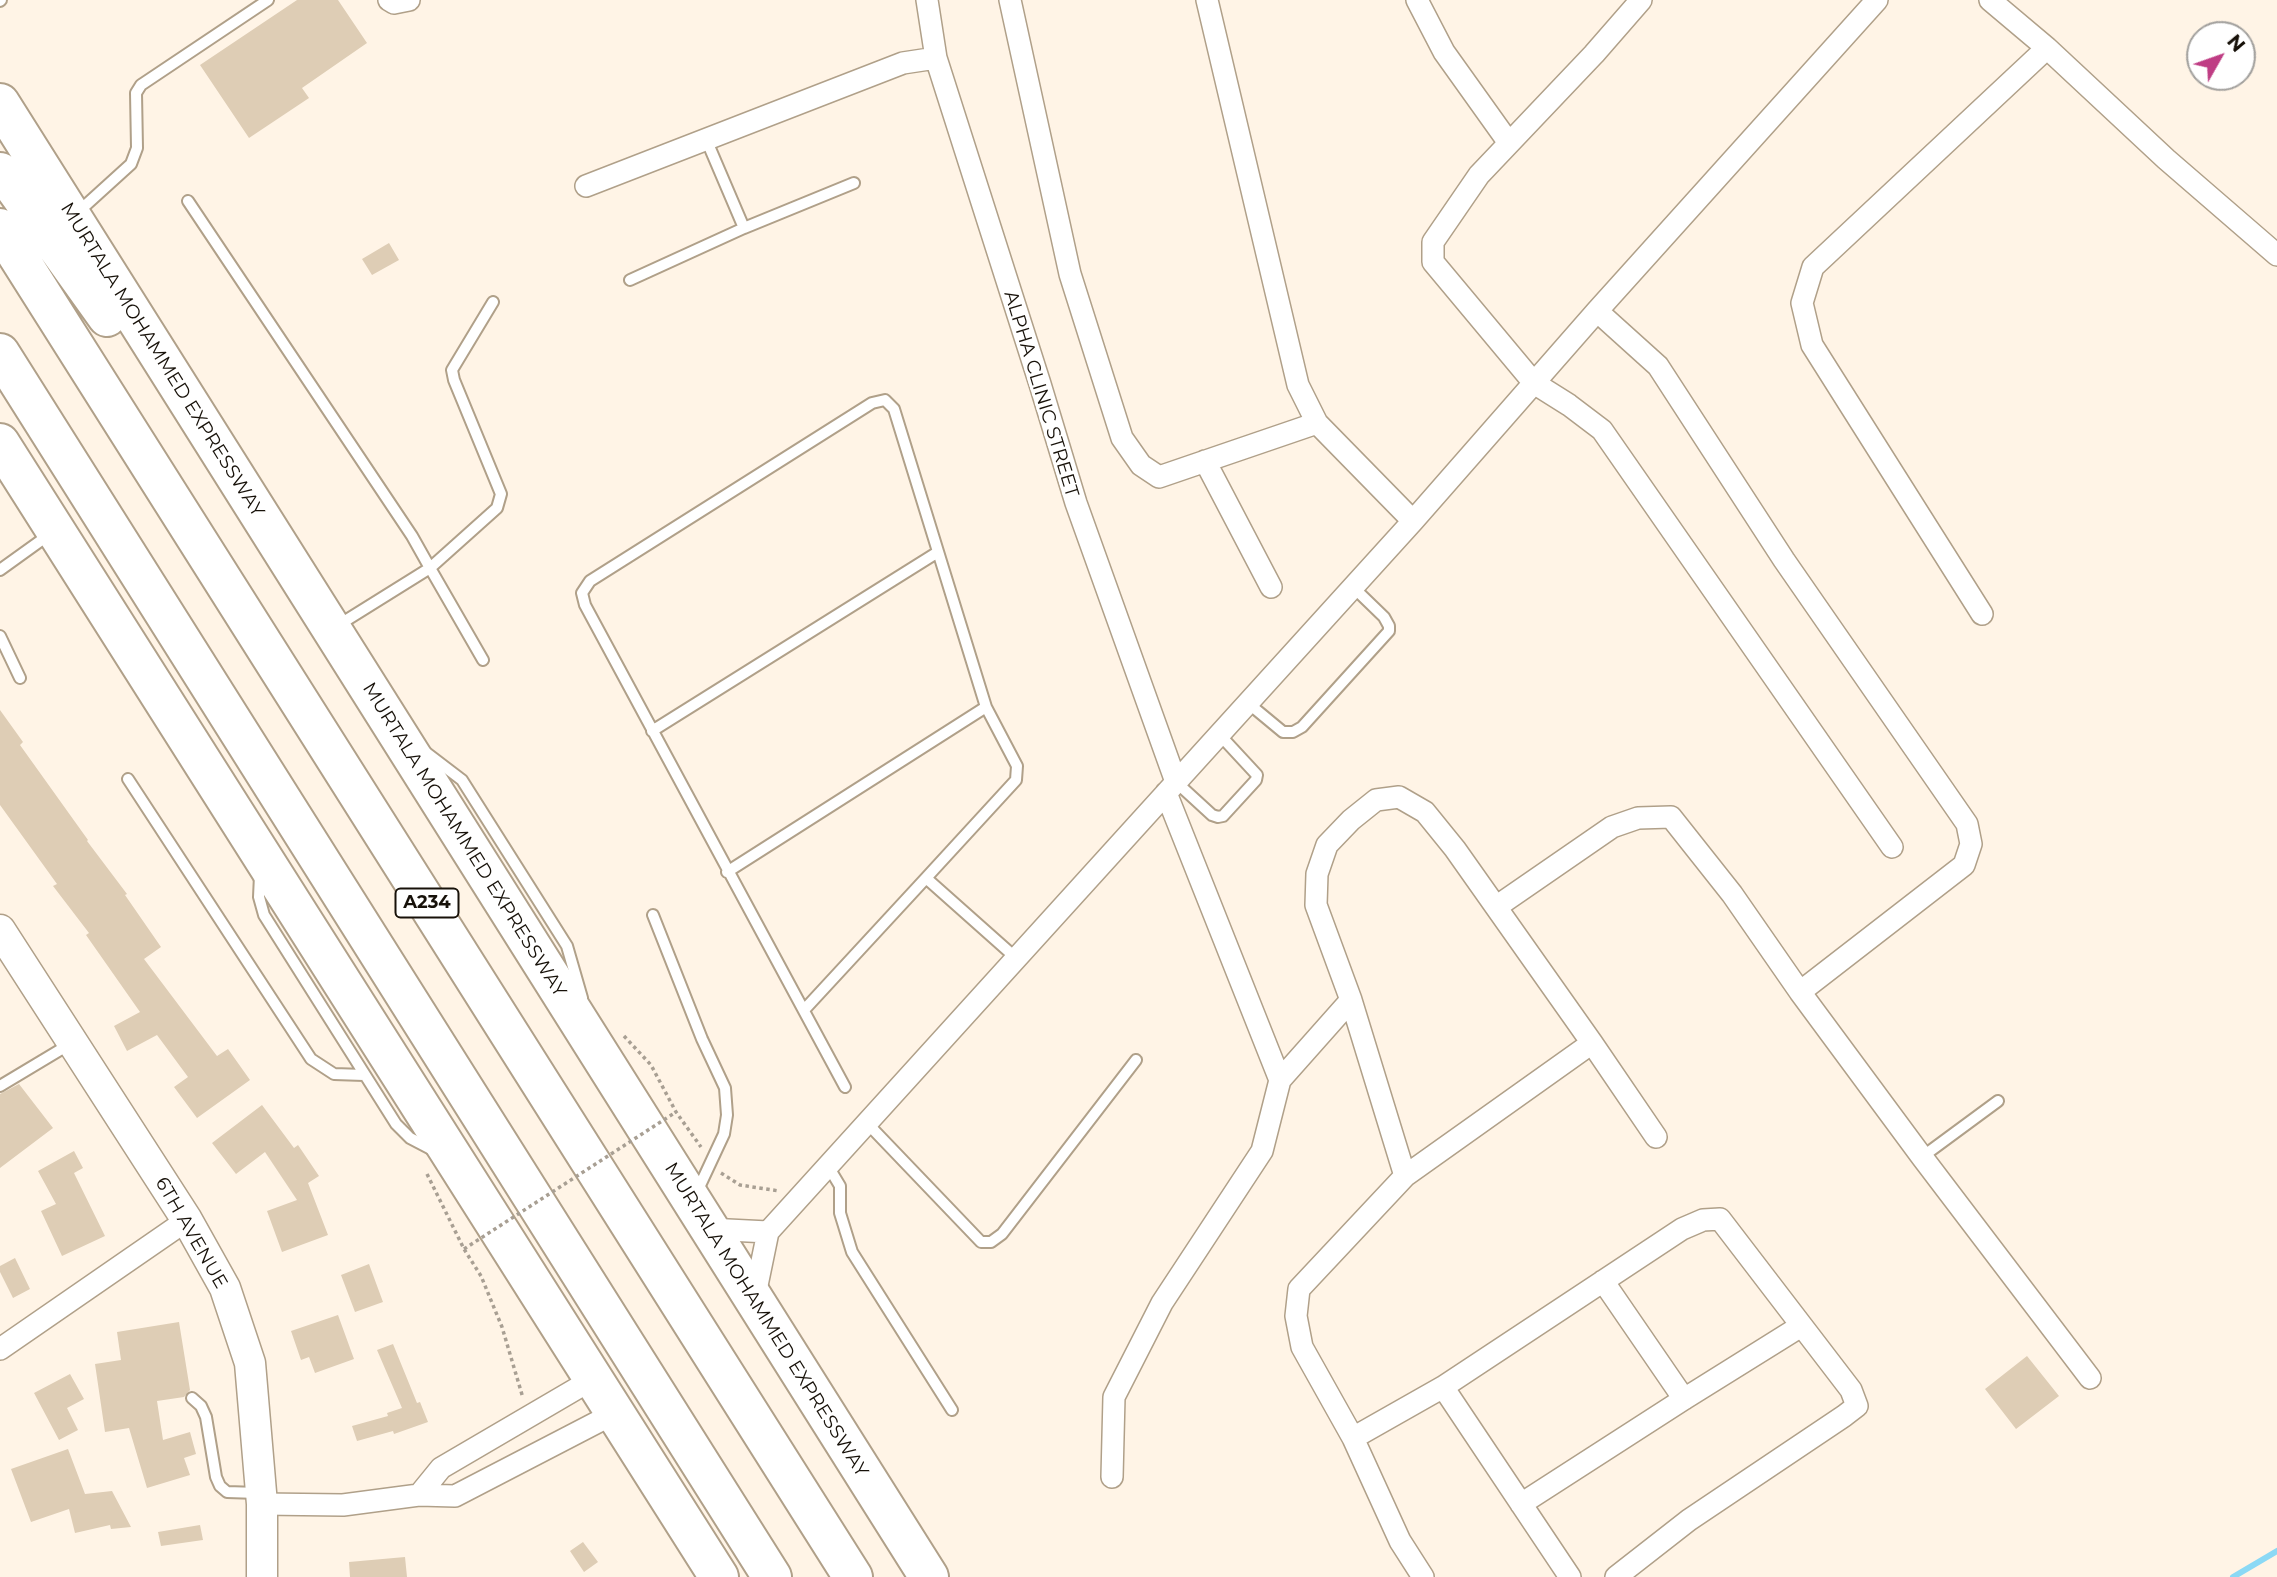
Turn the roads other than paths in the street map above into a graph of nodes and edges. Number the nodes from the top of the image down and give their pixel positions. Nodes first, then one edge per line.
1 (268, 0) edge
2 (390, 0) edge
3 (410, 0) edge
4 (927, 0) edge
5 (1010, 0) edge
6 (1207, 0) edge
7 (1417, 0) edge
8 (1877, 0) edge
9 (1990, 0) edge
10 (1634, 3) edge
11 (2047, 48) junction
12 (936, 58) junction
13 (0, 103) edge
14 (706, 139) junction
15 (1509, 143) junction
16 (0, 172) edge
17 (855, 183) dead end
18 (586, 186) dead end
19 (188, 201) dead end
20 (73, 218) junction
21 (0, 228) edge
22 (744, 228) junction
23 (2277, 255) edge
24 (630, 280) dead end
25 (493, 302) dead end
26 (1597, 311) junction
27 (0, 353) edge
28 (1534, 383) junction
29 (1317, 423) junction
30 (0, 443) edge
31 (1205, 461) junction
32 (236, 476) junction
33 (1413, 521) junction
34 (55, 530) junction
35 (938, 552) junction
36 (430, 568) junction
37 (0, 570) edge
38 (1271, 587) dead end
39 (1353, 587) junction
40 (1982, 614) dead end
41 (332, 629) junction
42 (0, 636) edge
43 (483, 660) dead end
44 (20, 678) dead end
45 (1248, 703) junction
46 (986, 707) junction
47 (652, 731) junction
48 (1220, 734) junction
49 (128, 779) dead end
50 (1171, 788) junction
51 (1892, 847) dead end
52 (261, 855) junction
53 (727, 872) junction
54 (926, 878) junction
55 (1496, 906) junction
56 (653, 915) dead end
57 (2, 939) edge
58 (1016, 958) junction
59 (1800, 992) junction
60 (1351, 1000) junction
61 (804, 1010) junction
62 (72, 1043) junction
63 (1592, 1043) junction
64 (1136, 1059) dead end
65 (365, 1074) junction
66 (1280, 1080) junction
67 (0, 1086) edge
68 (845, 1087) dead end
69 (1998, 1101) dead end
70 (867, 1123) junction
71 (1656, 1137) dead end
72 (1922, 1157) junction
73 (457, 1164) junction
74 (828, 1166) junction
75 (1405, 1176) junction
76 (700, 1216) junction
77 (187, 1220) junction
78 (768, 1232) junction
79 (1603, 1281) junction
80 (754, 1302) junction
81 (1801, 1326) junction
82 (0, 1349) edge
83 (2090, 1378) dead end
84 (593, 1379) junction
85 (1443, 1387) junction
86 (191, 1398) dead end
87 (1684, 1399) junction
88 (952, 1410) dead end
89 (615, 1413) junction
90 (1353, 1438) junction
91 (1112, 1477) dead end
92 (419, 1494) junction
93 (262, 1499) junction
94 (1521, 1504) junction
95 (262, 1577) edge
96 (719, 1577) edge
97 (772, 1577) edge
98 (853, 1577) edge
99 (929, 1577) edge
100 (1423, 1577) edge
101 (1570, 1577) edge
102 (1616, 1577) edge

1 - 20 lane
2 - 3 street
4 - 12 street, ALPHA CLINIC STREET
5 - 31 street
6 - 29 street
7 - 15 street
8 - 26 street
9 - 11 street
10 - 15 street
11 - 23 street
11 - 40 street
12 - 14 street
12 - 50 street, ALPHA CLINIC STREET
13 - 20 highway, MURTALA MOHAMMED EXPRESSWAY
14 - 18 street
14 - 22 lane
15 - 28 street
16 - 32 highway
17 - 22 lane
19 - 36 lane
20 - 32 highway, MURTALA MOHAMMED EXPRESSWAY
21 - 98 highway, A234
22 - 24 lane
25 - 36 lane
26 - 28 street
26 - 59 street
27 - 97 highway
28 - 33 street
28 - 51 street
29 - 31 street
29 - 33 street
30 - 34 highway
31 - 38 street
32 - 41 highway, MURTALA MOHAMMED EXPRESSWAY
33 - 39 street
34 - 37 lane
34 - 52 highway
35 - 46 lane
35 - 47 lane
35 - 47 lane
36 - 41 lane
36 - 43 lane
39 - 45 street
39 - 45 lane
41 - 76 highway, MURTALA MOHAMMED EXPRESSWAY
42 - 44 lane
45 - 48 street
46 - 53 lane
46 - 54 lane
47 - 53 lane
48 - 50 street
48 - 50 lane
49 - 65 lane
50 - 58 street
50 - 66 street, ALPHA CLINIC STREET
52 - 65 lane
52 - 73 highway
53 - 61 lane
54 - 58 lane
54 - 61 lane
55 - 59 street
55 - 60 street
55 - 63 street
56 - 76 lane
57 - 62 street, 6TH AVENUE
58 - 70 street
59 - 72 street
60 - 66 street
60 - 75 street
61 - 68 lane
62 - 67 lane
62 - 77 street, 6TH AVENUE
63 - 71 street
63 - 75 street
64 - 70 lane
65 - 73 lane
66 - 91 street
69 - 72 lane
70 - 74 street
72 - 83 street
73 - 84 highway
74 - 78 street
74 - 88 lane
75 - 90 street
76 - 78 street
76 - 80 highway, MURTALA MOHAMMED EXPRESSWAY
77 - 82 street
77 - 93 street, 6TH AVENUE
78 - 80 street
79 - 81 street
79 - 85 street
79 - 87 street
80 - 99 highway, MURTALA MOHAMMED EXPRESSWAY
81 - 87 street
81 - 102 street
84 - 89 highway
84 - 92 street
85 - 90 street
85 - 94 street
86 - 93 lane
87 - 94 street
89 - 92 street
89 - 96 highway
90 - 100 street
92 - 93 street
93 - 95 street, 6TH AVENUE
94 - 101 street

